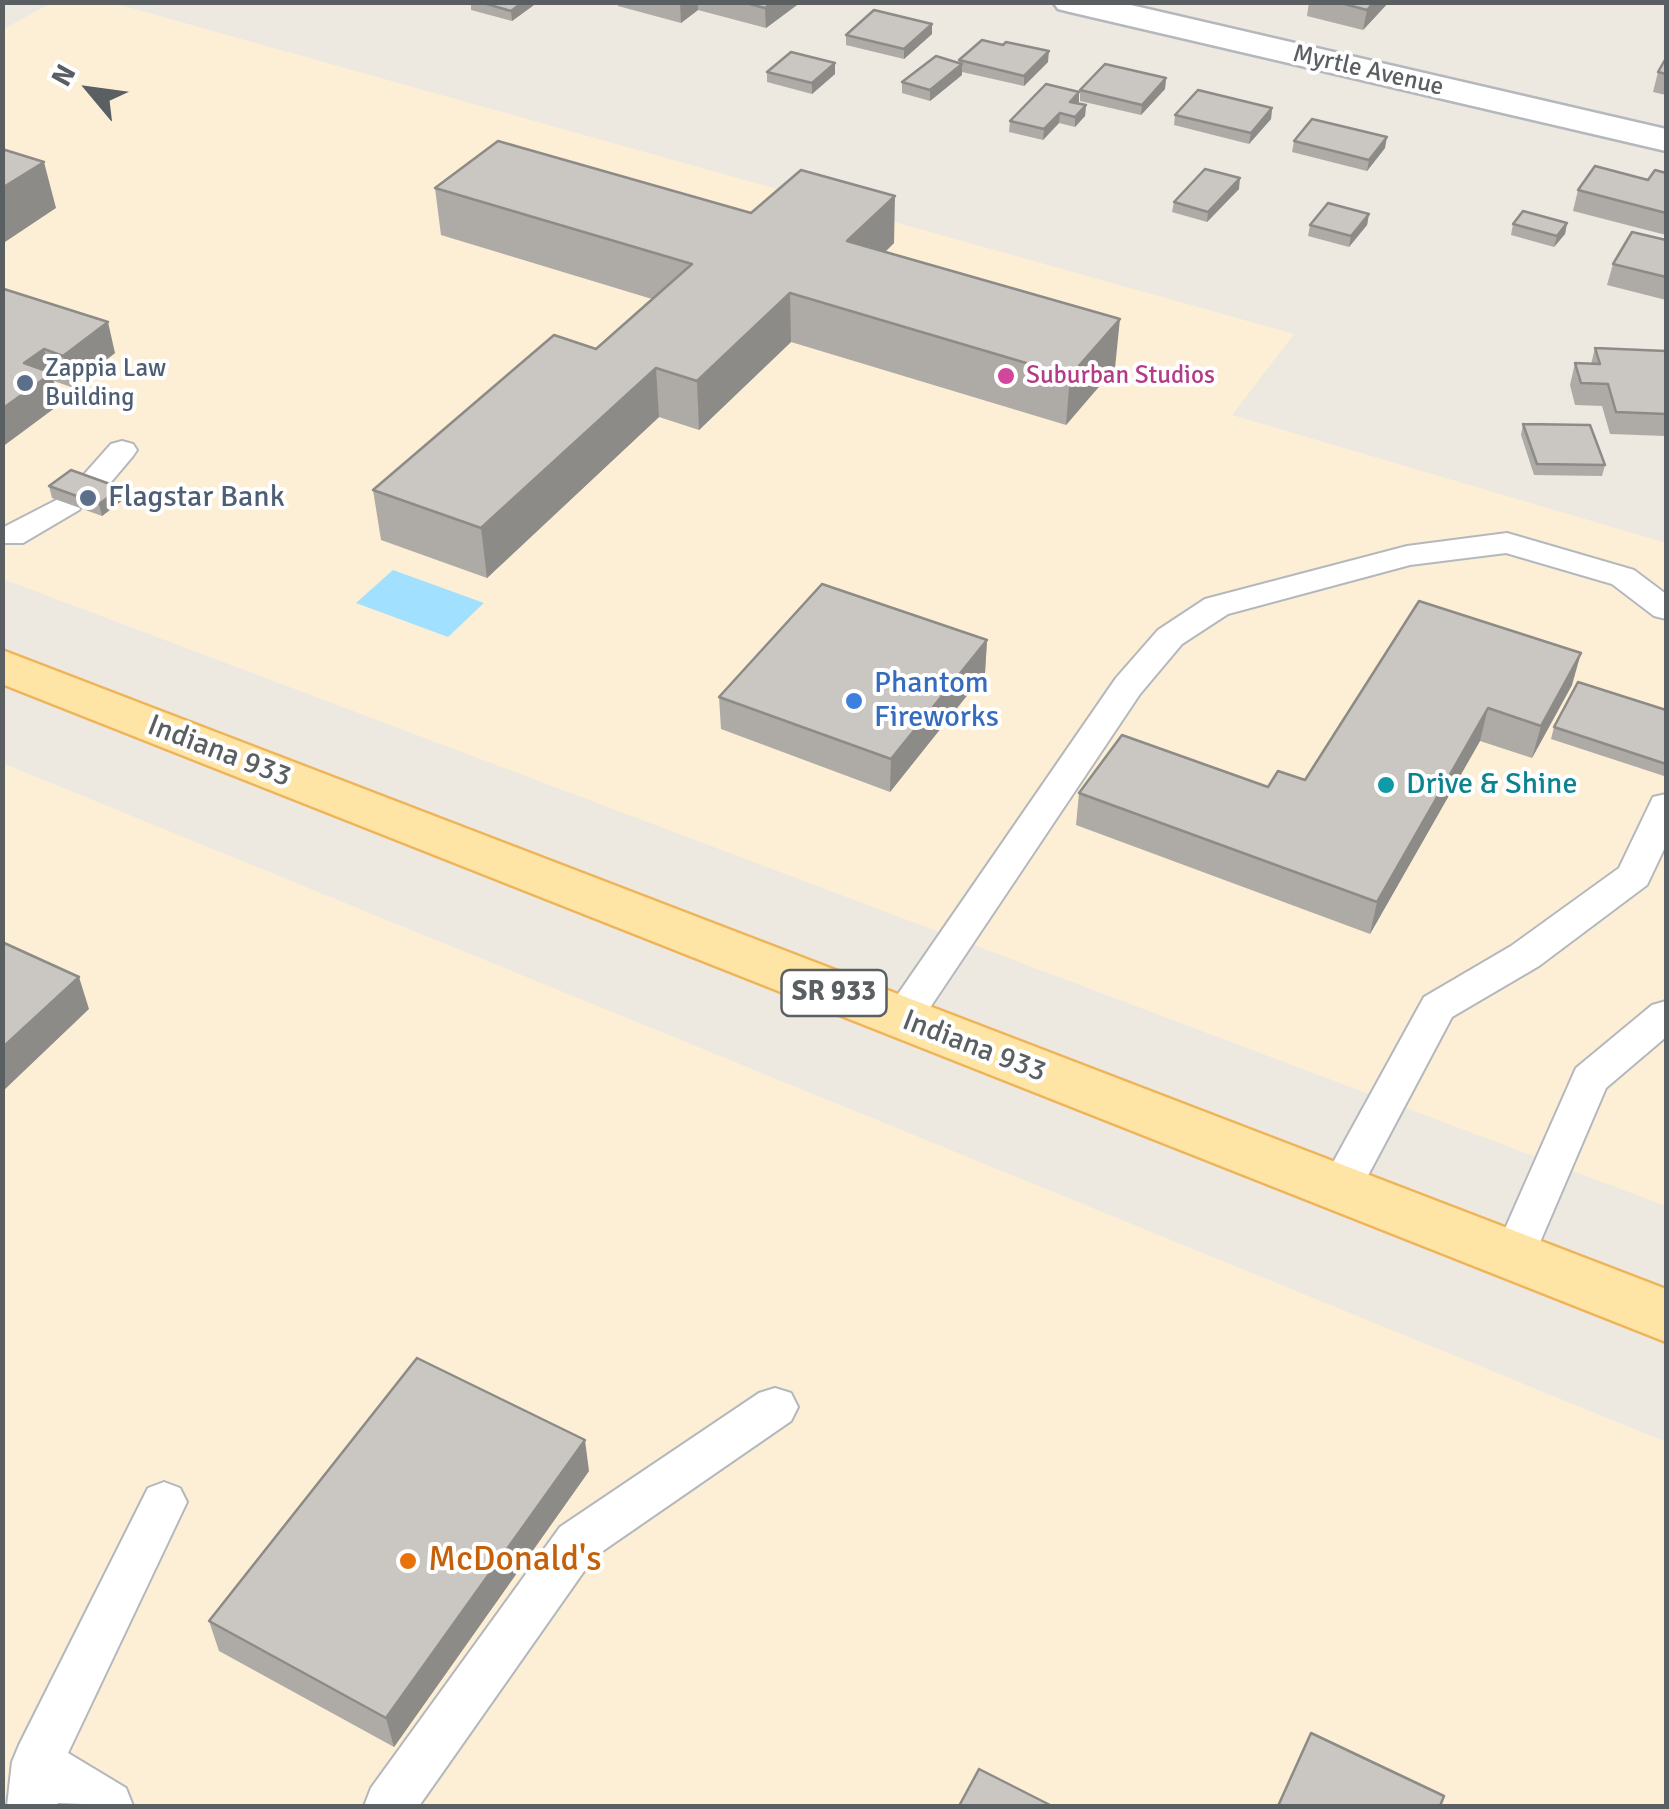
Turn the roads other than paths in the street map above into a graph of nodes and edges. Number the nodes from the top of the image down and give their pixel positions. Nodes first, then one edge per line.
1 (1070, 2) edge
2 (1170, 13) edge
3 (1666, 140) edge
4 (122, 450) dead end
5 (12, 536) dead end
6 (1666, 609) edge
7 (2, 666) edge
8 (1666, 806) edge
9 (1666, 1015) edge
10 (901, 1020) junction
11 (1340, 1188) junction
12 (1514, 1256) junction
13 (1666, 1316) edge
14 (774, 1407) dead end
15 (164, 1502) dead end
16 (35, 1784) edge
17 (108, 1806) edge
18 (388, 1806) edge

1 - 2 street, Myrtle Avenue
2 - 3 street, Myrtle Avenue
4 - 5 lane
6 - 10 lane
7 - 10 main road, Indiana 933 / SR 933
8 - 11 lane
9 - 12 lane
10 - 11 main road, Indiana 933 / SR 933
11 - 12 main road, Indiana 933 / SR 933
12 - 13 main road, Indiana 933 / SR 933
14 - 18 lane
15 - 16 lane
16 - 17 lane

